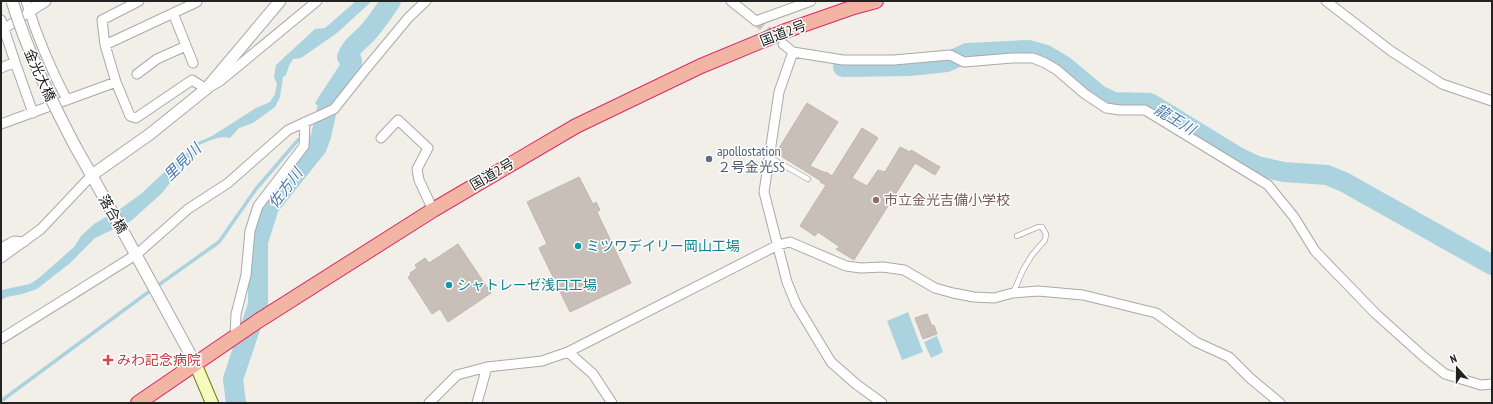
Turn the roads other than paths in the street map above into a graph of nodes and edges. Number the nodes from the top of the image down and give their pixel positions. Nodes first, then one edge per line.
1 (12, 1) edge
2 (45, 1) edge
3 (139, 1) edge
4 (280, 1) edge
5 (316, 1) edge
6 (426, 1) edge
7 (731, 1) edge
8 (811, 1) edge
9 (876, 1) edge
10 (1326, 1) edge
11 (197, 2) edge
12 (28, 6) edge
13 (173, 13) junction
14 (2, 25) edge
15 (783, 44) tunnel mouth
16 (105, 45) junction
17 (186, 46) junction
18 (793, 52) junction
19 (15, 62) junction
20 (193, 63) dead end
21 (1, 68) edge
22 (137, 74) dead end
23 (116, 82) junction
24 (206, 89) junction
25 (67, 100) junction
26 (1492, 101) edge
27 (33, 113) junction
28 (305, 122) junction
29 (1, 124) edge
30 (381, 138) dead end
31 (769, 157) junction
32 (92, 176) junction
33 (808, 179) dead end
34 (433, 210) junction
35 (1017, 236) dead end
36 (24, 242) junction
37 (778, 245) junction
38 (1, 248) edge
39 (137, 254) junction
40 (1, 258) edge
41 (1013, 293) junction
42 (238, 335) junction
43 (1, 339) edge
44 (568, 352) junction
45 (195, 363) junction
46 (487, 367) junction
47 (1492, 384) edge
48 (138, 403) edge
49 (212, 403) edge
50 (429, 403) edge
51 (477, 403) edge
52 (612, 403) edge
53 (882, 403) edge
54 (1280, 403) edge

1 - 32 street, 金光大橋, bridge
2 - 12 street
3 - 16 street
4 - 24 street
5 - 24 street
6 - 28 street
7 - 8 street
9 - 34 highway, 国道2号
10 - 26 street
11 - 13 street
12 - 14 street
12 - 25 street
13 - 16 street
13 - 17 street
14 - 19 street
15 - 18 street
16 - 23 street
17 - 20 street
17 - 22 street
18 - 31 street
18 - 47 street
19 - 21 street
19 - 27 street
23 - 24 street
23 - 25 street
24 - 32 street
25 - 27 street
27 - 29 street
28 - 39 street
28 - 42 street
30 - 34 street
31 - 33 lane
31 - 37 street
32 - 36 street
32 - 39 street, 落合橋
34 - 42 highway, 国道2号
35 - 41 lane
36 - 38 street
36 - 40 street
37 - 41 street
37 - 44 street
37 - 53 street
39 - 43 street
39 - 45 street, 落合橋
41 - 54 street
42 - 45 highway, 国道2号
44 - 46 street
44 - 52 street
45 - 48 highway, 国道2号
45 - 49 main road
46 - 50 street
46 - 51 street

